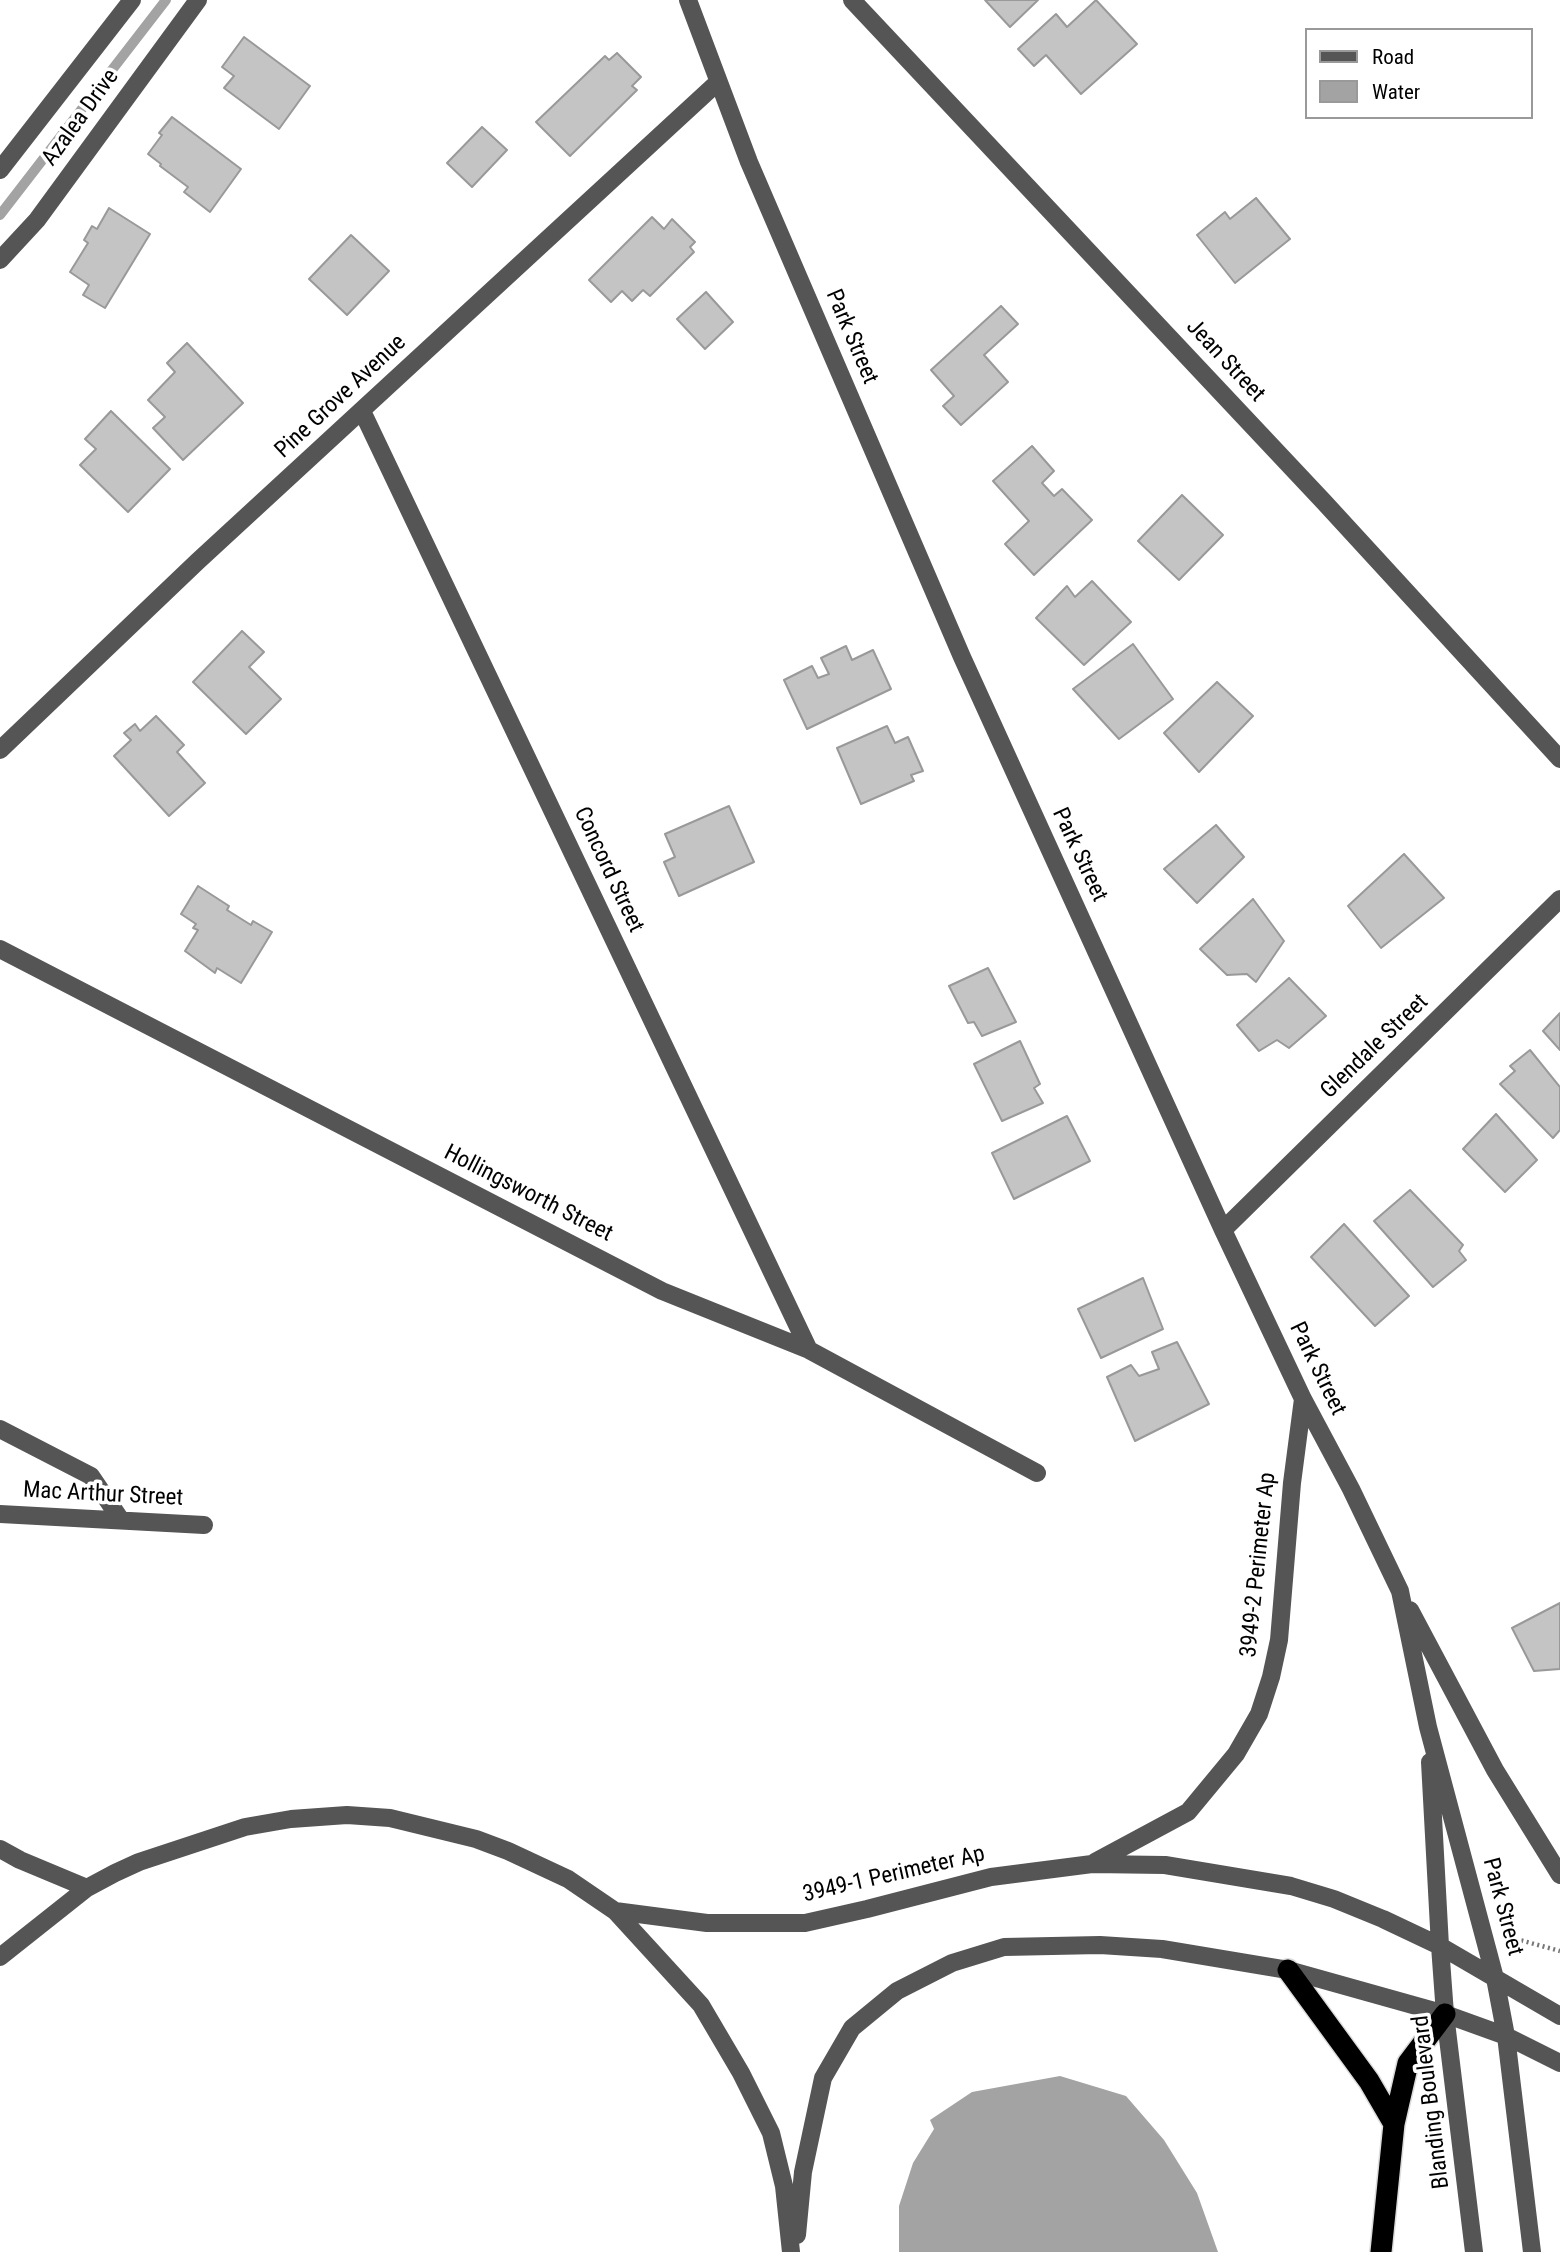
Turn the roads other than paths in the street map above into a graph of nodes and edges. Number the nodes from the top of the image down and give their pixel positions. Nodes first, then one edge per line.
1 (132, 0) edge
2 (198, 0) edge
3 (688, 0) edge
4 (852, 0) edge
5 (718, 82) junction
6 (0, 170) edge
7 (0, 260) edge
8 (362, 411) junction
9 (0, 750) edge
10 (1560, 758) edge
11 (1560, 899) edge
12 (0, 949) edge
13 (1223, 1230) junction
14 (809, 1350) junction
15 (1303, 1399) junction
16 (0, 1429) edge
17 (1037, 1474) dead end
18 (0, 1514) edge
19 (121, 1520) junction
20 (204, 1525) dead end
21 (1400, 1591) junction
22 (1428, 1727) junction
23 (0, 1849) edge
24 (1092, 1864) junction
25 (1560, 1875) edge
26 (87, 1888) junction
27 (615, 1911) junction
28 (1440, 1946) junction
29 (0, 1957) edge
30 (1288, 1970) junction
31 (1495, 1978) junction
32 (1446, 2014) junction
33 (1560, 2016) edge
34 (1506, 2036) junction
35 (1560, 2063) edge
36 (1394, 2124) junction
37 (793, 2252) edge
38 (1381, 2252) edge
39 (1474, 2252) edge
40 (1532, 2252) edge

1 - 6 street, Azalea Drive
2 - 7 street, Azalea Drive
3 - 5 street, Park Street
4 - 10 street, Jean Street
5 - 8 street, Pine Grove Avenue
5 - 13 street, Park Street
8 - 9 street, Pine Grove Avenue
8 - 14 street, Concord Street
11 - 13 street, Glendale Street
12 - 14 street, Hollingsworth Street
13 - 15 street, Park Street
14 - 17 street, Hollingsworth Street
15 - 21 street, Park Street
15 - 24 street, 3949-2 Perimeter Ap
16 - 19 street
18 - 19 street, Mac Arthur Street
19 - 20 street, Mac Arthur Street
21 - 22 street, Park Street
21 - 25 street
22 - 28 street, Park Street
22 - 31 street, Park Street
23 - 26 street
24 - 27 street, 3949-1 Perimeter Ap
24 - 28 street, 3949-1 Perimeter Ap
26 - 27 street
26 - 29 street
27 - 37 street
28 - 31 street, Park Street
28 - 32 street, Blanding Boulevard
30 - 32 street
30 - 36 highway
30 - 37 street
31 - 33 street, Park Street
31 - 34 street
32 - 34 street
32 - 36 highway
32 - 39 street, Blanding Boulevard
34 - 35 street
34 - 40 street
36 - 38 highway

